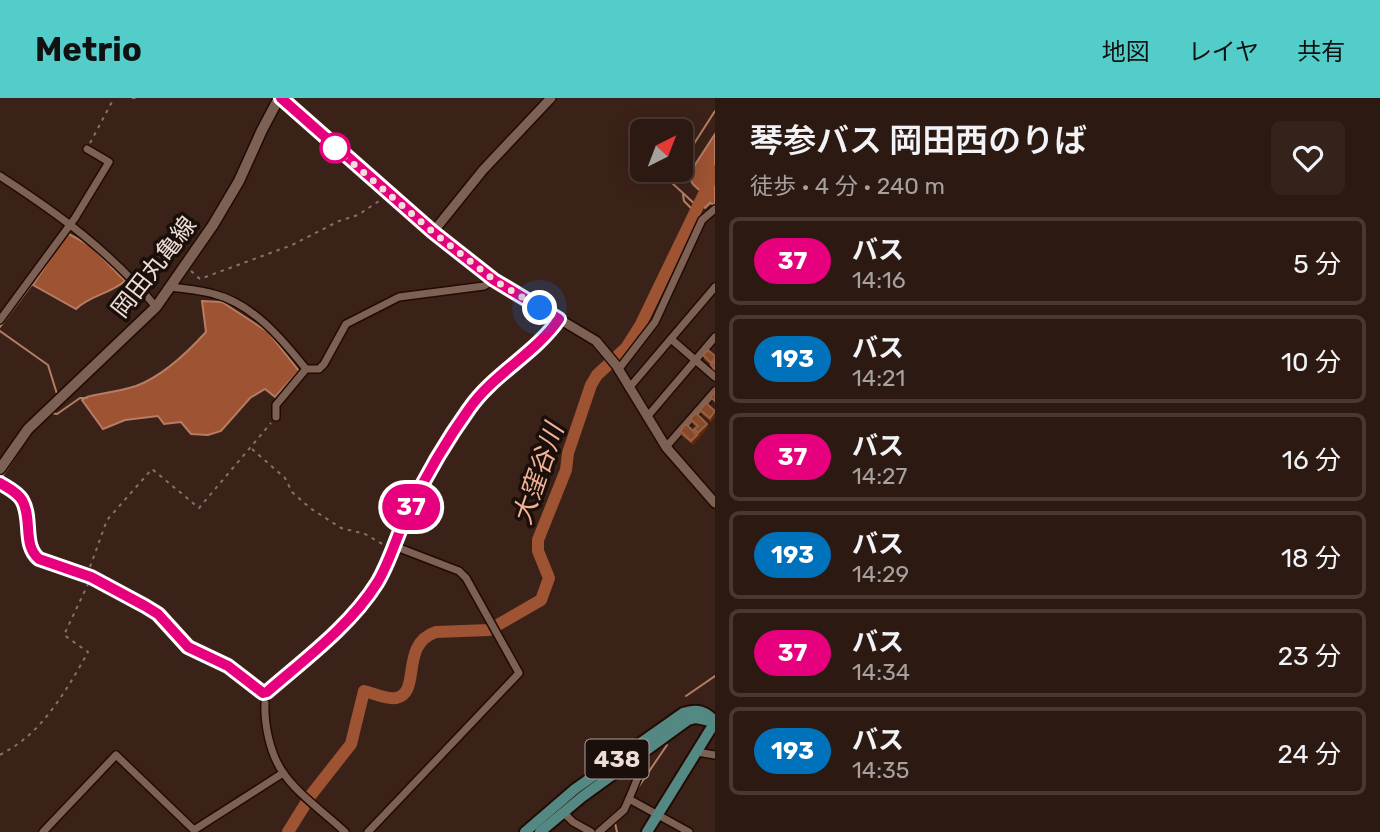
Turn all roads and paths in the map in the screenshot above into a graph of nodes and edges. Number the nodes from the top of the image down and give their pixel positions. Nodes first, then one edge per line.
1 (114, 98) edge
2 (132, 98) edge
3 (138, 98) edge
4 (280, 98) edge
5 (551, 98) edge
6 (87, 149) joint
7 (0, 176) edge
8 (389, 195) junction
9 (715, 209) edge
10 (70, 224) junction
11 (433, 232) junction
12 (185, 266) junction
13 (494, 280) junction
14 (171, 287) junction
15 (715, 287) edge
16 (156, 307) junction
17 (559, 319) junction
18 (0, 320) edge
19 (715, 337) edge
20 (671, 339) junction
21 (696, 360) junction
22 (615, 364) junction
23 (306, 369) junction
24 (715, 377) edge
25 (629, 388) junction
26 (715, 391) edge
27 (276, 417) joint
28 (647, 417) junction
29 (666, 447) junction
30 (251, 448) junction
31 (0, 469) edge
32 (0, 483) edge
33 (715, 503) edge
34 (393, 548) junction
35 (89, 576) junction
36 (265, 703) dead end
37 (715, 722) edge
38 (697, 752) junction
39 (0, 755) edge
40 (715, 755) edge
41 (283, 773) junction
42 (638, 777) dead end
43 (630, 800) junction
44 (563, 812) junction
45 (658, 815) junction
46 (43, 832) edge
47 (345, 832) edge
48 (368, 832) edge
49 (525, 832) edge
50 (540, 832) edge
51 (591, 832) edge
52 (599, 832) edge
53 (647, 832) edge
54 (689, 832) edge

1 - 6 path
2 - 3 path
4 - 8 street
4 - 12 main road, 岡田丸亀線
5 - 11 street
6 - 10 street
7 - 10 street
8 - 11 street
8 - 12 path
9 - 22 street
10 - 16 street
10 - 18 street
11 - 13 street
12 - 14 main road, 岡田丸亀線
13 - 17 street
13 - 23 street
14 - 16 main road, 岡田丸亀線
14 - 23 street
15 - 20 street
16 - 31 main road, 岡田丸亀線
17 - 22 street
17 - 34 street
19 - 21 street
20 - 21 street
20 - 25 street
21 - 24 street
21 - 28 street
22 - 25 street
23 - 27 street
25 - 28 street
26 - 29 street
27 - 30 path
28 - 29 street
29 - 33 street
30 - 34 path
30 - 35 path
32 - 35 street
34 - 35 street
34 - 48 street
35 - 39 path
36 - 41 street
37 - 38 highway, 438
37 - 44 highway, 438
37 - 49 highway, 438
38 - 40 street
38 - 45 highway, 438
41 - 46 street
41 - 47 street
42 - 43 street
43 - 45 street
43 - 52 street
44 - 50 highway, 438
44 - 51 street
45 - 53 highway, 438
45 - 54 street

